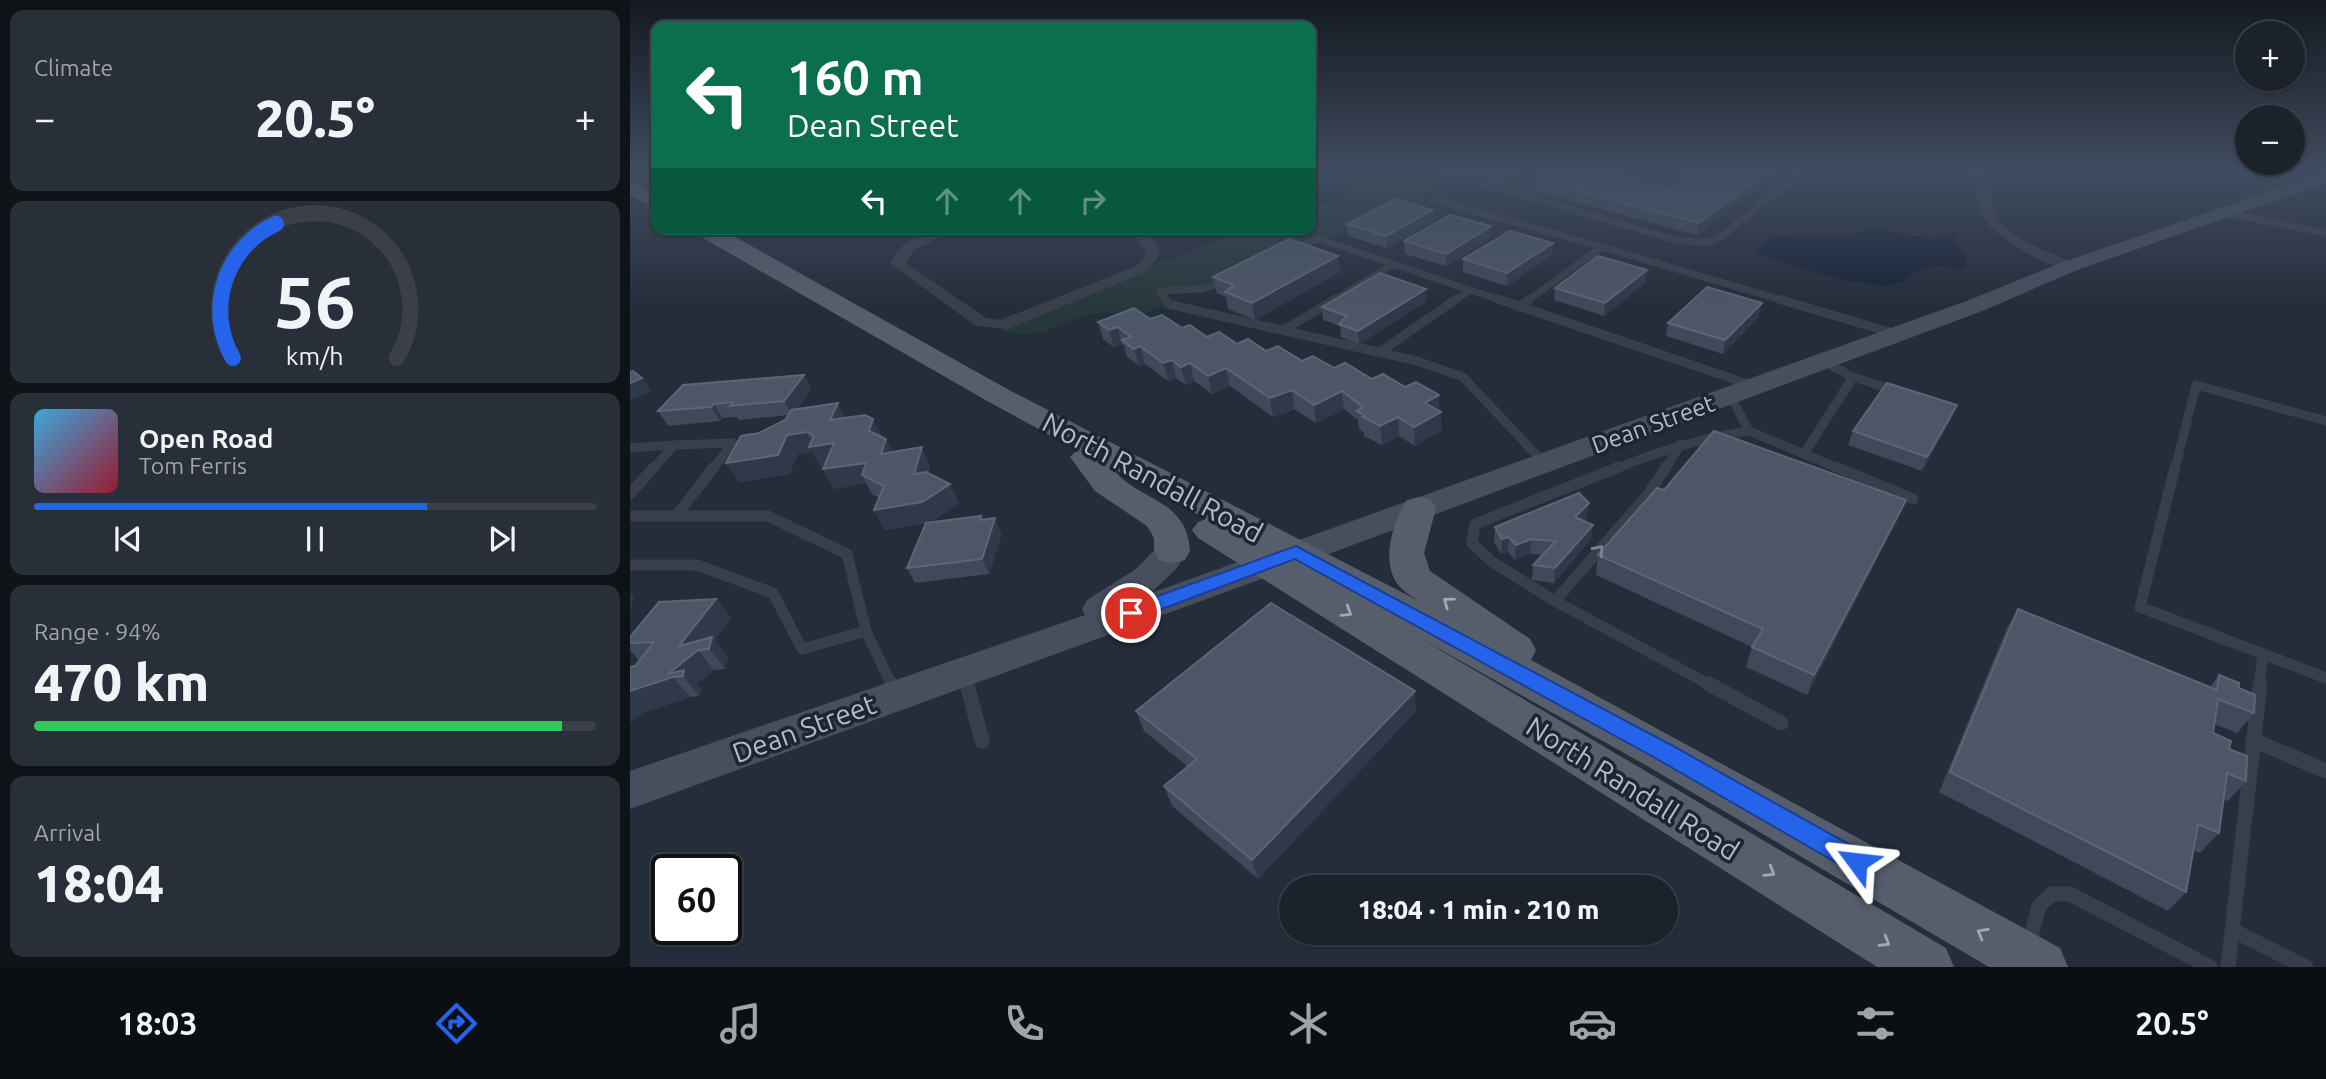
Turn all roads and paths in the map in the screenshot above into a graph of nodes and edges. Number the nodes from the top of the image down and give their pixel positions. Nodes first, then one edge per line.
1 (1492, 216) edge
2 (1591, 216) edge
3 (1747, 216) edge
4 (1990, 216) edge
5 (2218, 216) edge
6 (2242, 216) edge
7 (2326, 233) edge
8 (715, 235) edge
9 (935, 235) edge
10 (1143, 235) edge
11 (1602, 247) junction
12 (1279, 254) edge
13 (1394, 264) junction
14 (2070, 266) junction
15 (1234, 278) edge
16 (1470, 290) junction
17 (1518, 307) junction
18 (1284, 330) junction
19 (1896, 334) junction
20 (1380, 352) junction
21 (1823, 361) junction
22 (1853, 377) junction
23 (1755, 386) junction
24 (1730, 395) junction
25 (999, 396) junction
26 (1913, 396) edge
27 (2326, 421) edge
28 (1749, 431) junction
29 (1681, 444) junction
30 (674, 445) junction
31 (630, 448) edge
32 (1804, 454) junction
33 (1086, 457) junction
34 (1544, 463) junction
35 (630, 494) edge
36 (1913, 499) dead end
37 (1419, 508) junction
38 (630, 516) edge
39 (676, 516) junction
40 (1172, 551) joint
41 (1282, 558) junction
42 (630, 565) edge
43 (1555, 601) junction
44 (866, 631) junction
45 (2263, 654) junction
46 (971, 669) junction
47 (2326, 678) edge
48 (897, 695) junction
49 (1782, 723) dead end
50 (2253, 740) junction
51 (982, 741) dead end
52 (1665, 752) junction
53 (2326, 771) edge
54 (630, 790) edge
55 (2232, 930) junction
56 (2033, 963) edge
57 (1927, 967) edge
58 (2210, 967) edge
59 (2228, 967) edge
60 (2306, 967) edge

1 - 11 lane
2 - 3 lane
4 - 14 street
5 - 14 street, Dean Street
6 - 7 lane
8 - 25 main road, North Randall Road
9 - 10 street
11 - 17 lane
11 - 19 lane
12 - 13 lane
13 - 16 lane
13 - 18 lane
14 - 19 street, Dean Street
15 - 18 lane
16 - 17 lane
16 - 20 lane
17 - 23 lane
18 - 20 lane
19 - 21 street, Dean Street
20 - 34 lane
21 - 22 lane
21 - 23 street, Dean Street
22 - 26 lane
22 - 32 lane
23 - 24 street, Dean Street
24 - 28 lane
24 - 34 street, Dean Street
25 - 33 main road, North Randall Road
25 - 41 main road, North Randall Road
27 - 45 lane
28 - 29 lane
28 - 32 lane
43 -> 29 lane
29 - 43 lane
30 - 31 lane
30 - 35 lane
30 - 39 lane
32 - 36 lane
33 - 40 main road, North Randall Road
33 - 41 main road, North Randall Road
34 - 37 street, Dean Street
37 - 41 street, Dean Street
52 -> 37 main road
38 - 39 lane
39 - 44 lane
40 - 46 street, Dean Street
41 - 46 street, Dean Street
41 - 52 main road, North Randall Road
41 -> 57 main road, North Randall Road
42 - 44 lane
43 - 49 lane
44 - 48 lane
45 - 47 lane
45 - 50 lane
46 - 48 street, Dean Street
46 - 51 lane
48 - 54 street, Dean Street
50 - 53 lane
50 - 55 lane
56 -> 52 main road, North Randall Road
55 - 59 lane
55 - 60 lane
56 - 58 lane

